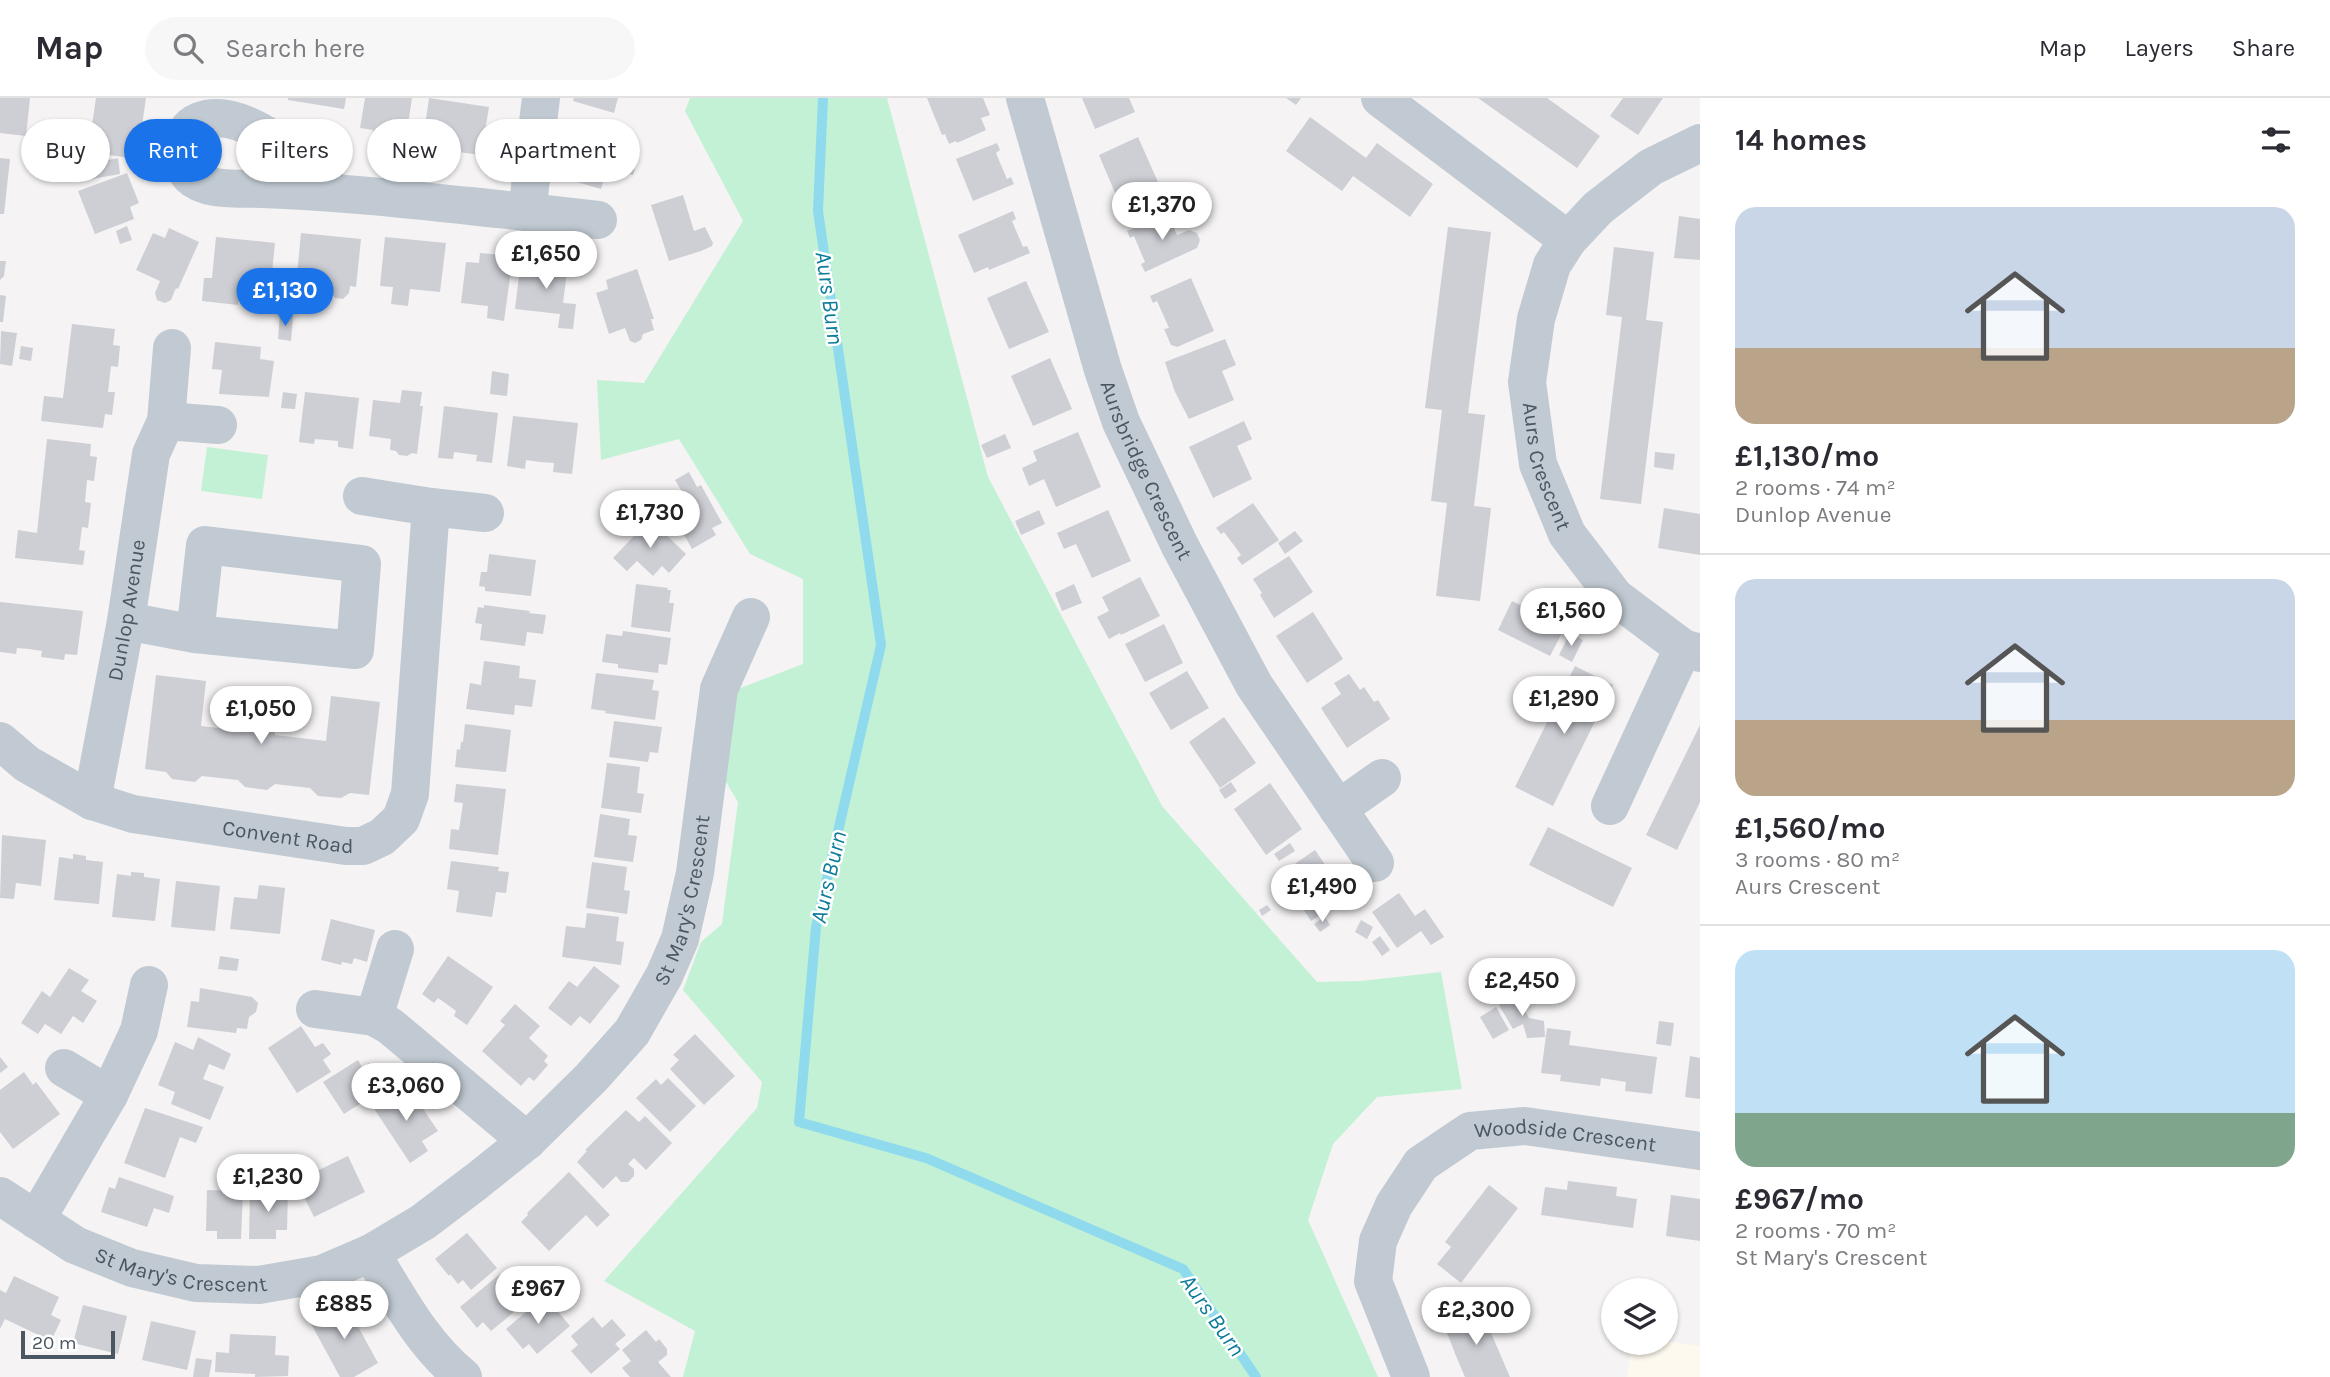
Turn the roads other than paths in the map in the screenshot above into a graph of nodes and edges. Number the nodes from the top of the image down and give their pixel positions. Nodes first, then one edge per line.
1 (541, 98) edge
2 (1025, 98) edge
3 (1380, 98) edge
4 (1700, 143) edge
5 (333, 191) dead end
6 (527, 212) junction
7 (598, 220) dead end
8 (1569, 240) junction
9 (172, 348) dead end
10 (166, 421) junction
11 (218, 425) dead end
12 (362, 496) dead end
13 (430, 507) junction
14 (485, 513) dead end
15 (751, 617) dead end
16 (126, 621) junction
17 (195, 634) junction
18 (1691, 650) edge
19 (0, 741) edge
20 (1382, 778) dead end
21 (92, 801) junction
22 (1609, 806) dead end
23 (1338, 809) junction
24 (1375, 863) dead end
25 (395, 949) dead end
26 (149, 985) dead end
27 (315, 1009) dead end
28 (374, 1017) junction
29 (64, 1068) dead end
30 (109, 1095) junction
31 (527, 1140) junction
32 (1700, 1151) edge
33 (0, 1196) edge
34 (36, 1220) junction
35 (371, 1253) junction
36 (463, 1377) edge
37 (1411, 1377) edge

1 - 6 street
2 - 23 street, Aursbridge Crescent
3 - 8 street
4 - 8 street, Aurs Crescent
5 - 6 street
6 - 7 street
8 - 18 street, Aurs Crescent
9 - 10 street, Dunlop Avenue
10 - 11 street
10 - 16 street, Dunlop Avenue
12 - 13 street
13 - 14 street
13 - 21 street, Convent Road
15 - 31 street, St Mary's Crescent
16 - 17 street
16 - 21 street, Dunlop Avenue
17 - 17 street
18 - 22 street, Aurs Crescent
19 - 21 street, Convent Road
20 - 23 street
23 - 24 street, Aursbridge Crescent
25 - 28 street
26 - 30 street
27 - 28 street
28 - 31 street
29 - 30 street
30 - 34 street
31 - 35 street, St Mary's Crescent
32 - 37 street, Woodside Crescent
33 - 34 street, St Mary's Crescent
34 - 35 street, St Mary's Crescent
35 - 36 street

